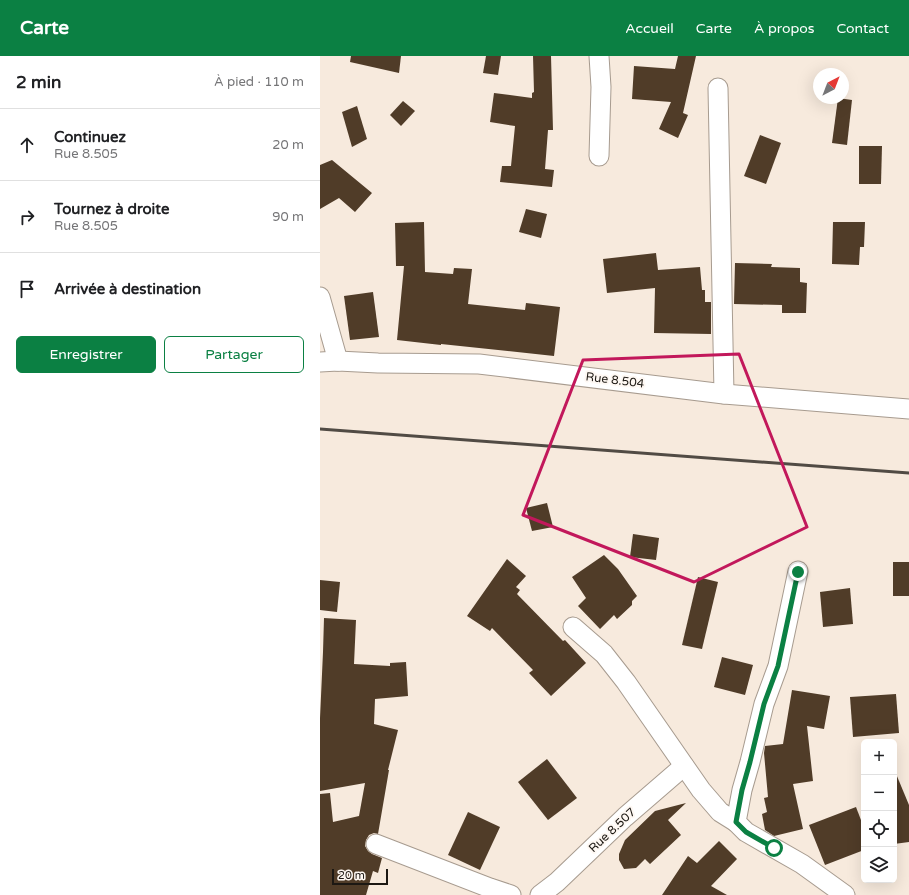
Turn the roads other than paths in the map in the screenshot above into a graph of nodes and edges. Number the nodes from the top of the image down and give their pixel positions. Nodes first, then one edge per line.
1 (599, 56) edge
2 (718, 88) dead end
3 (599, 156) dead end
4 (320, 297) edge
5 (329, 361) edge
6 (724, 394) junction
7 (909, 409) edge
8 (798, 572) dead end
9 (573, 627) dead end
10 (684, 766) junction
11 (736, 822) junction
12 (376, 844) dead end
13 (511, 895) edge
14 (540, 895) edge
15 (845, 895) edge

1 - 3 street
2 - 6 street
4 - 5 street
5 - 6 street, Rue 8.504
6 - 7 street, Rue 8.504
8 - 11 street
9 - 10 street
10 - 11 street
10 - 14 street, Rue 8.507
11 - 15 street
12 - 13 street

